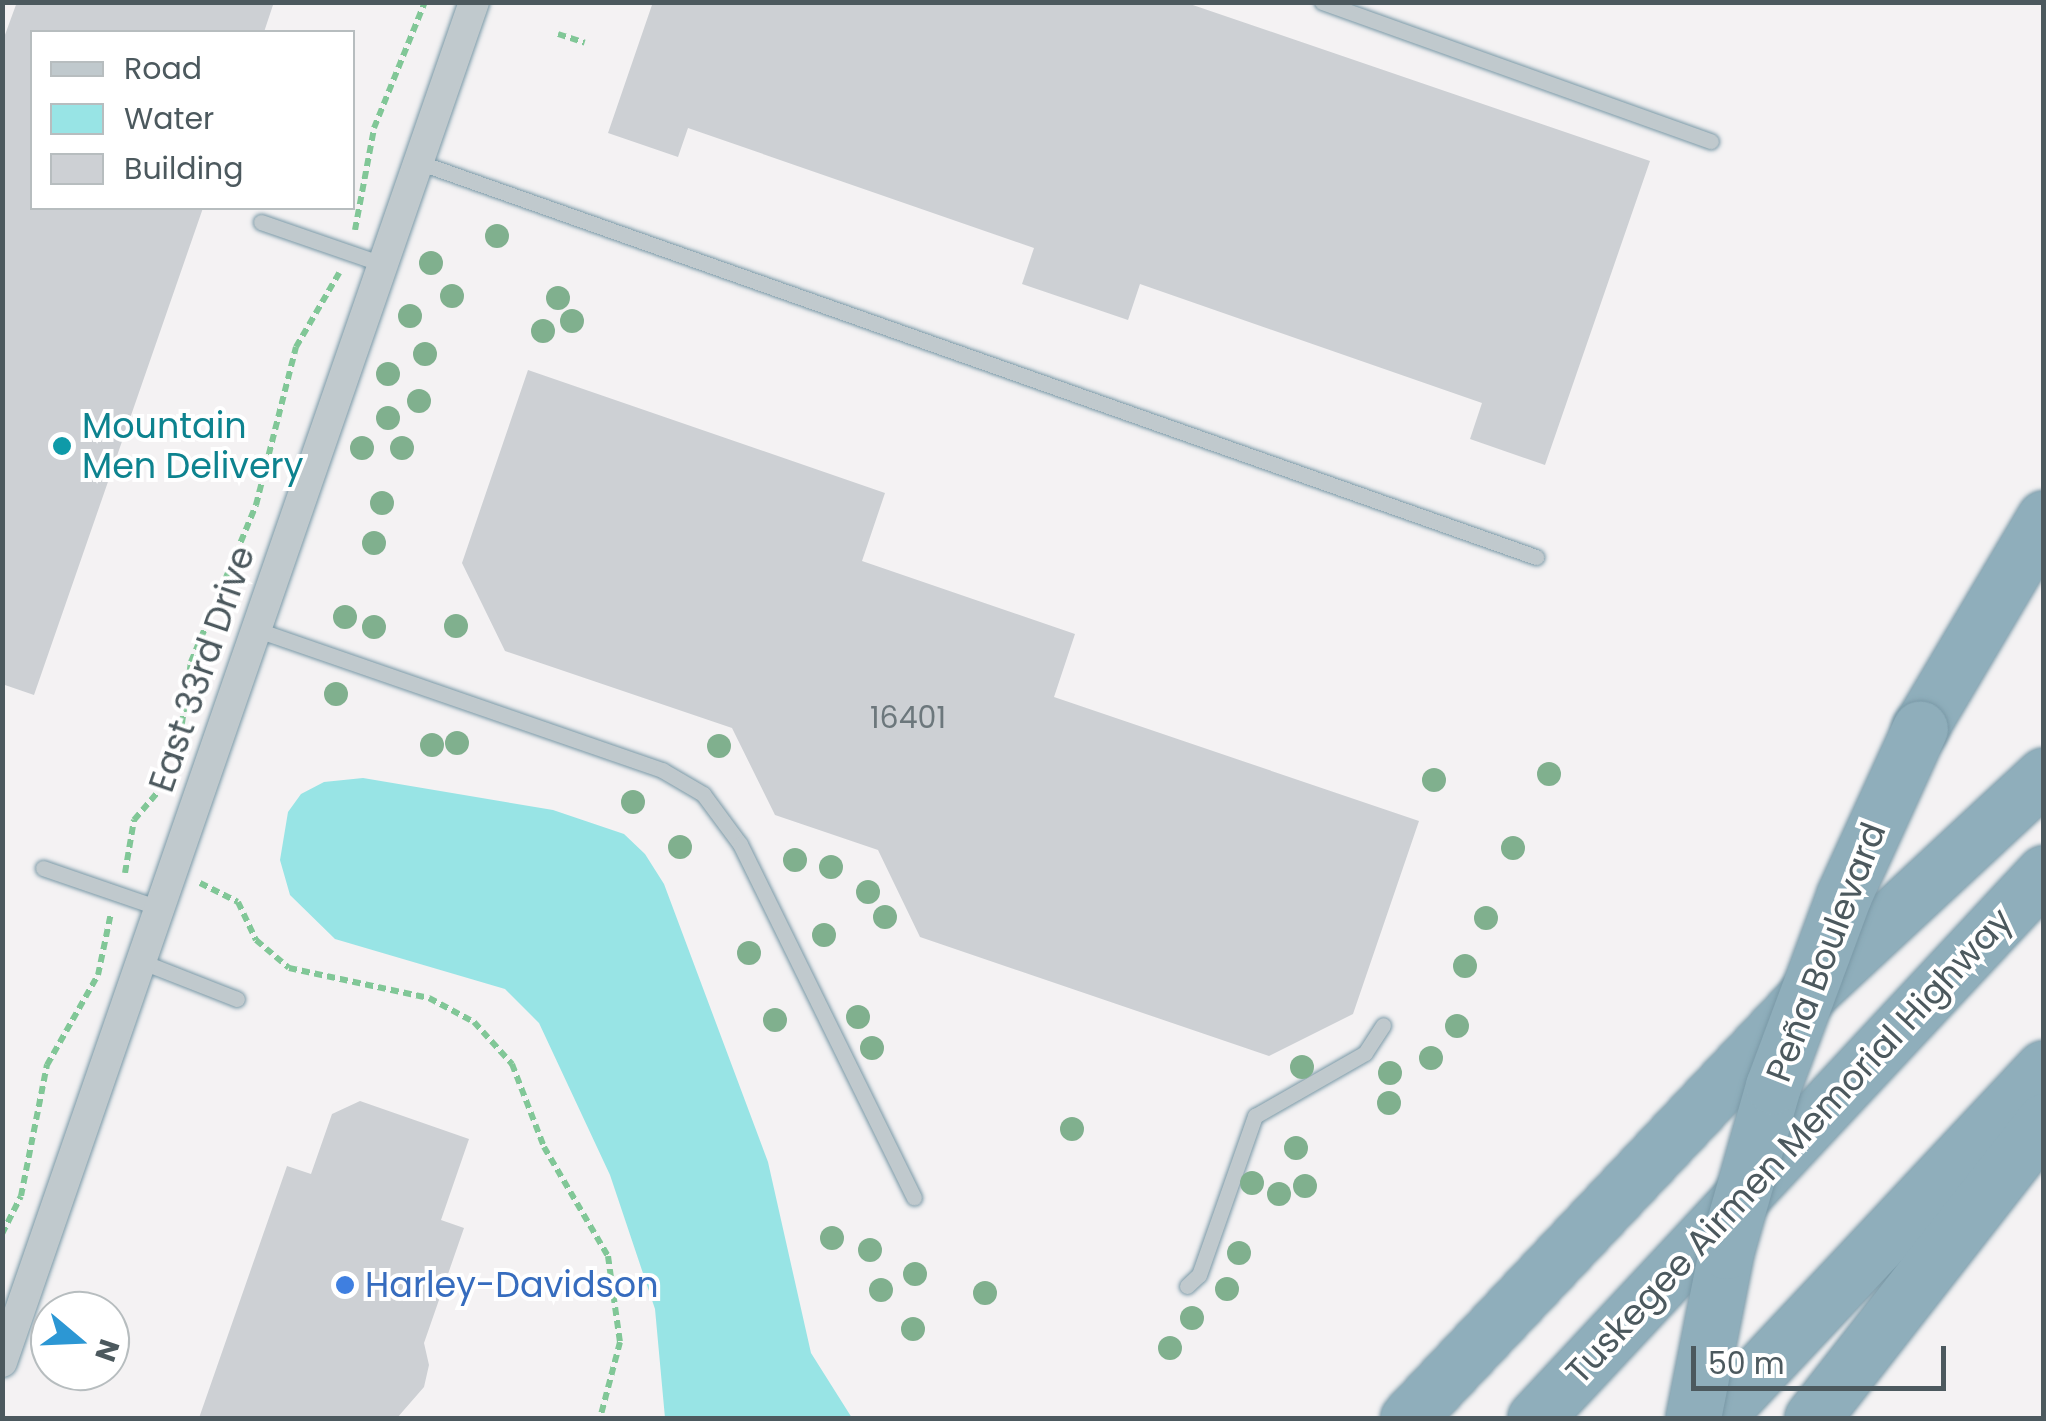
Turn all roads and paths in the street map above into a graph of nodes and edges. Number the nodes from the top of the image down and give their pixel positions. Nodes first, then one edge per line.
1 (425, 2) edge
2 (474, 2) edge
3 (1322, 2) edge
4 (558, 34) dead end
5 (585, 43) dead end
6 (1711, 141) dead end
7 (418, 162) junction
8 (261, 222) dead end
9 (351, 254) junction
10 (382, 264) junction
11 (2044, 518) edge
12 (1536, 557) dead end
13 (256, 628) junction
14 (2044, 775) edge
15 (43, 868) dead end
16 (171, 872) junction
17 (2044, 874) edge
18 (117, 894) junction
19 (159, 908) junction
20 (140, 961) junction
21 (236, 999) dead end
22 (1383, 1025) dead end
23 (2044, 1068) edge
24 (2044, 1120) edge
25 (914, 1198) dead end
26 (2, 1234) edge
27 (1187, 1286) dead end
28 (2, 1362) edge
29 (600, 1418) edge
30 (1408, 1418) edge
31 (1535, 1418) edge
32 (1693, 1418) edge
33 (1715, 1418) edge
34 (1812, 1418) edge

1 - 9 path
2 - 7 street, East 33rd Drive
3 - 6 lane
4 - 5 path
7 - 10 street, East 33rd Drive
7 - 12 lane
8 - 9 lane
9 - 10 lane
9 - 18 path
10 - 13 street, East 33rd Drive
11 - 32 highway, Peña Boulevard, bridge
13 - 16 street, East 33rd Drive
13 - 25 lane
14 - 30 highway
15 - 18 lane
16 - 19 street, East 33rd Drive
16 - 29 path
17 - 31 highway, Tuskegee Airmen Memorial Highway
18 - 19 lane
18 - 26 path
19 - 20 street, East 33rd Drive
20 - 21 lane
20 - 28 street, East 33rd Drive
22 - 27 lane
23 - 33 highway
24 - 34 highway

